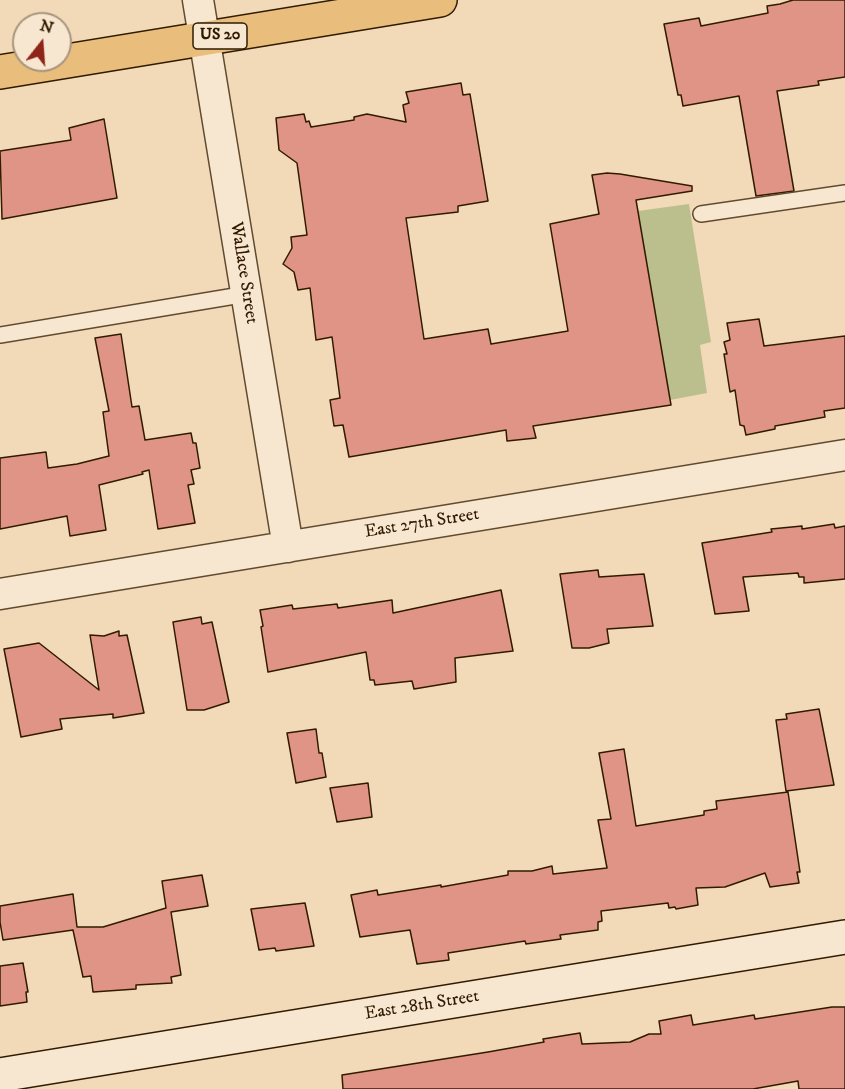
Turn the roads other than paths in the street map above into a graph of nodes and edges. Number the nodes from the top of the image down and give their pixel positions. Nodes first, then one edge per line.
1 (198, 0) edge
2 (440, 0) edge
3 (204, 39) junction
4 (0, 72) edge
5 (845, 193) edge
6 (701, 214) dead end
7 (247, 294) junction
8 (0, 335) edge
9 (845, 455) edge
10 (288, 547) junction
11 (0, 594) edge
12 (845, 937) edge
13 (0, 1075) edge
14 (0, 1080) edge
15 (7, 1089) edge

1 - 3 street, Wallace Street
2 - 3 main road, US 20
3 - 4 main road, US 20
3 - 7 street, Wallace Street
5 - 6 lane
7 - 8 lane
7 - 10 street, Wallace Street
9 - 10 street, East 27th Street
10 - 11 street, East 27th Street
12 - 13 street, East 28th Street
14 - 15 street

